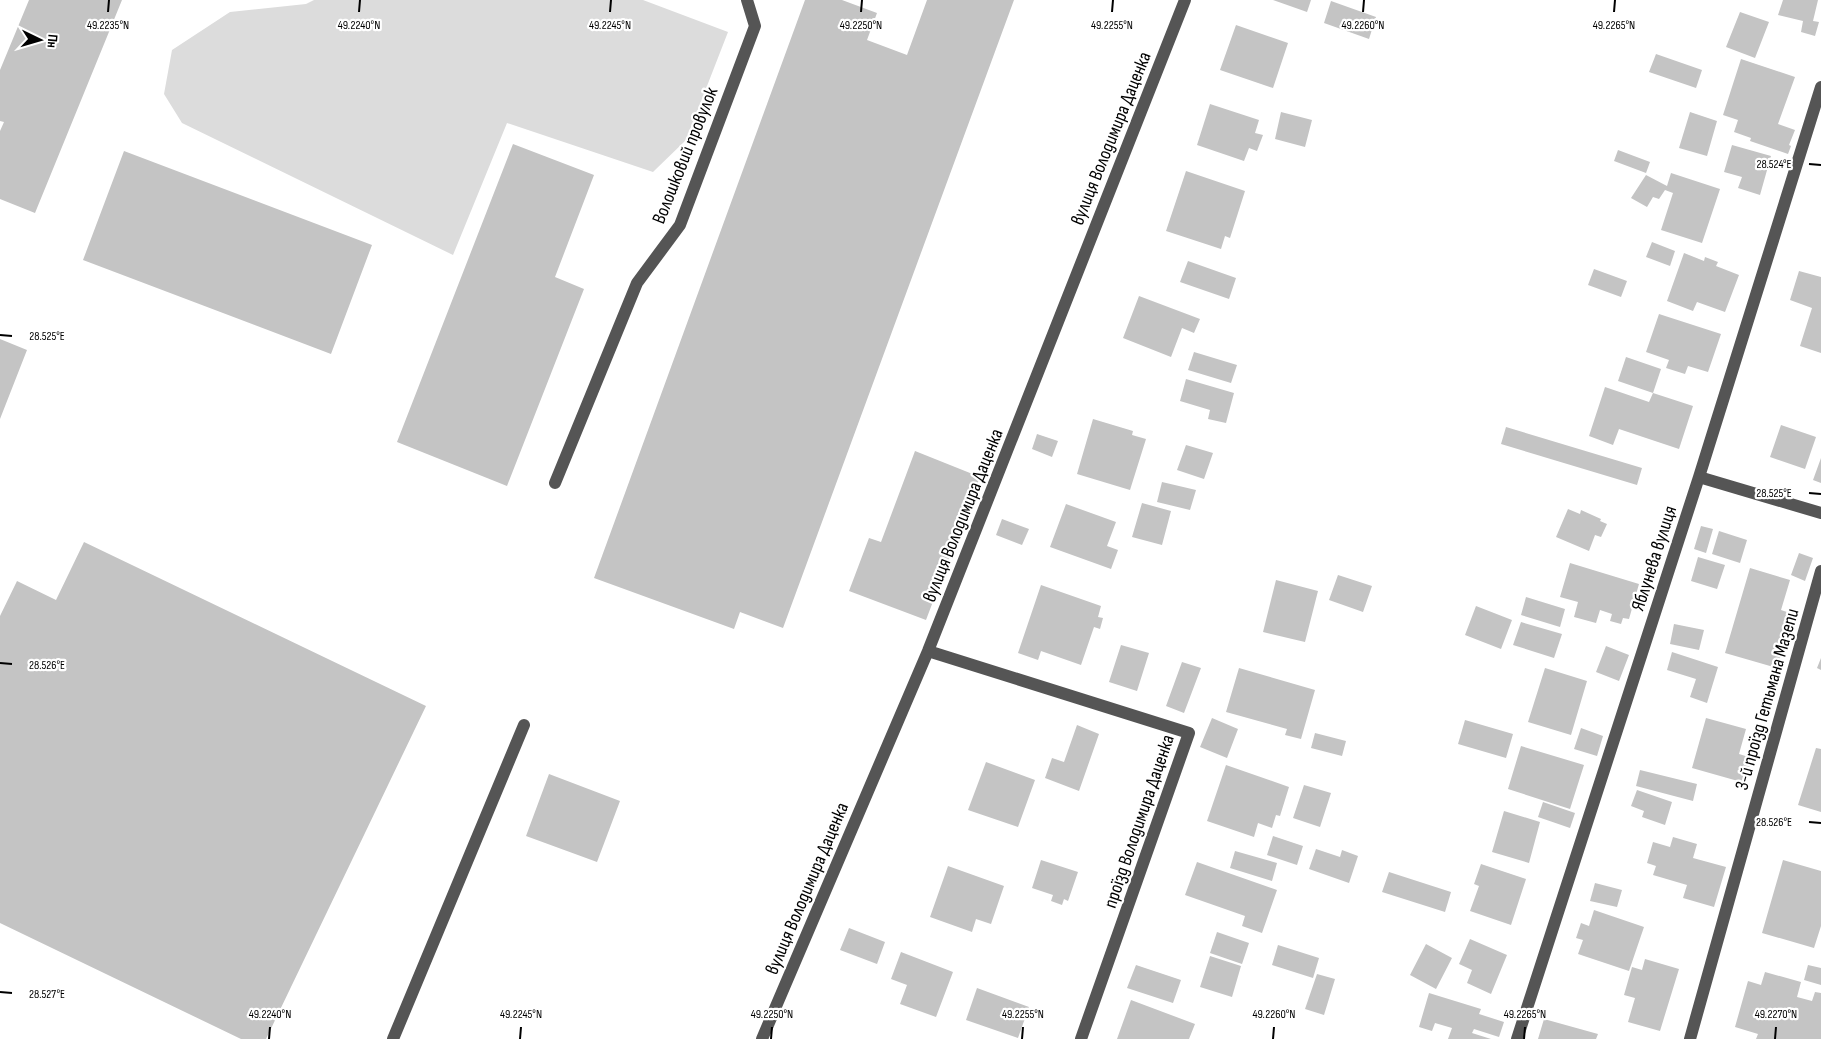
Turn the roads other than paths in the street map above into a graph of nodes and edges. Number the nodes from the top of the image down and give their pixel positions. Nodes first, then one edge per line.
1 (747, 0) edge
2 (1185, 0) edge
3 (1821, 87) edge
4 (1699, 477) junction
5 (555, 483) dead end
6 (1821, 513) edge
7 (1821, 571) edge
8 (928, 651) junction
9 (524, 725) dead end
10 (394, 1039) edge
11 (762, 1039) edge
12 (1081, 1039) edge
13 (1517, 1039) edge
14 (1690, 1039) edge

1 - 5 street, Волошковий провулок
2 - 8 street, вулиця Володимира Даценка
3 - 4 street, Яблунева вулиця
4 - 6 street
4 - 13 street, Яблунева вулиця
7 - 14 street, 3-й проїзд Гетьмана Мазепи
8 - 11 street, вулиця Володимира Даценка
8 - 12 street, проїзд Володимира Даценка
9 - 10 street

